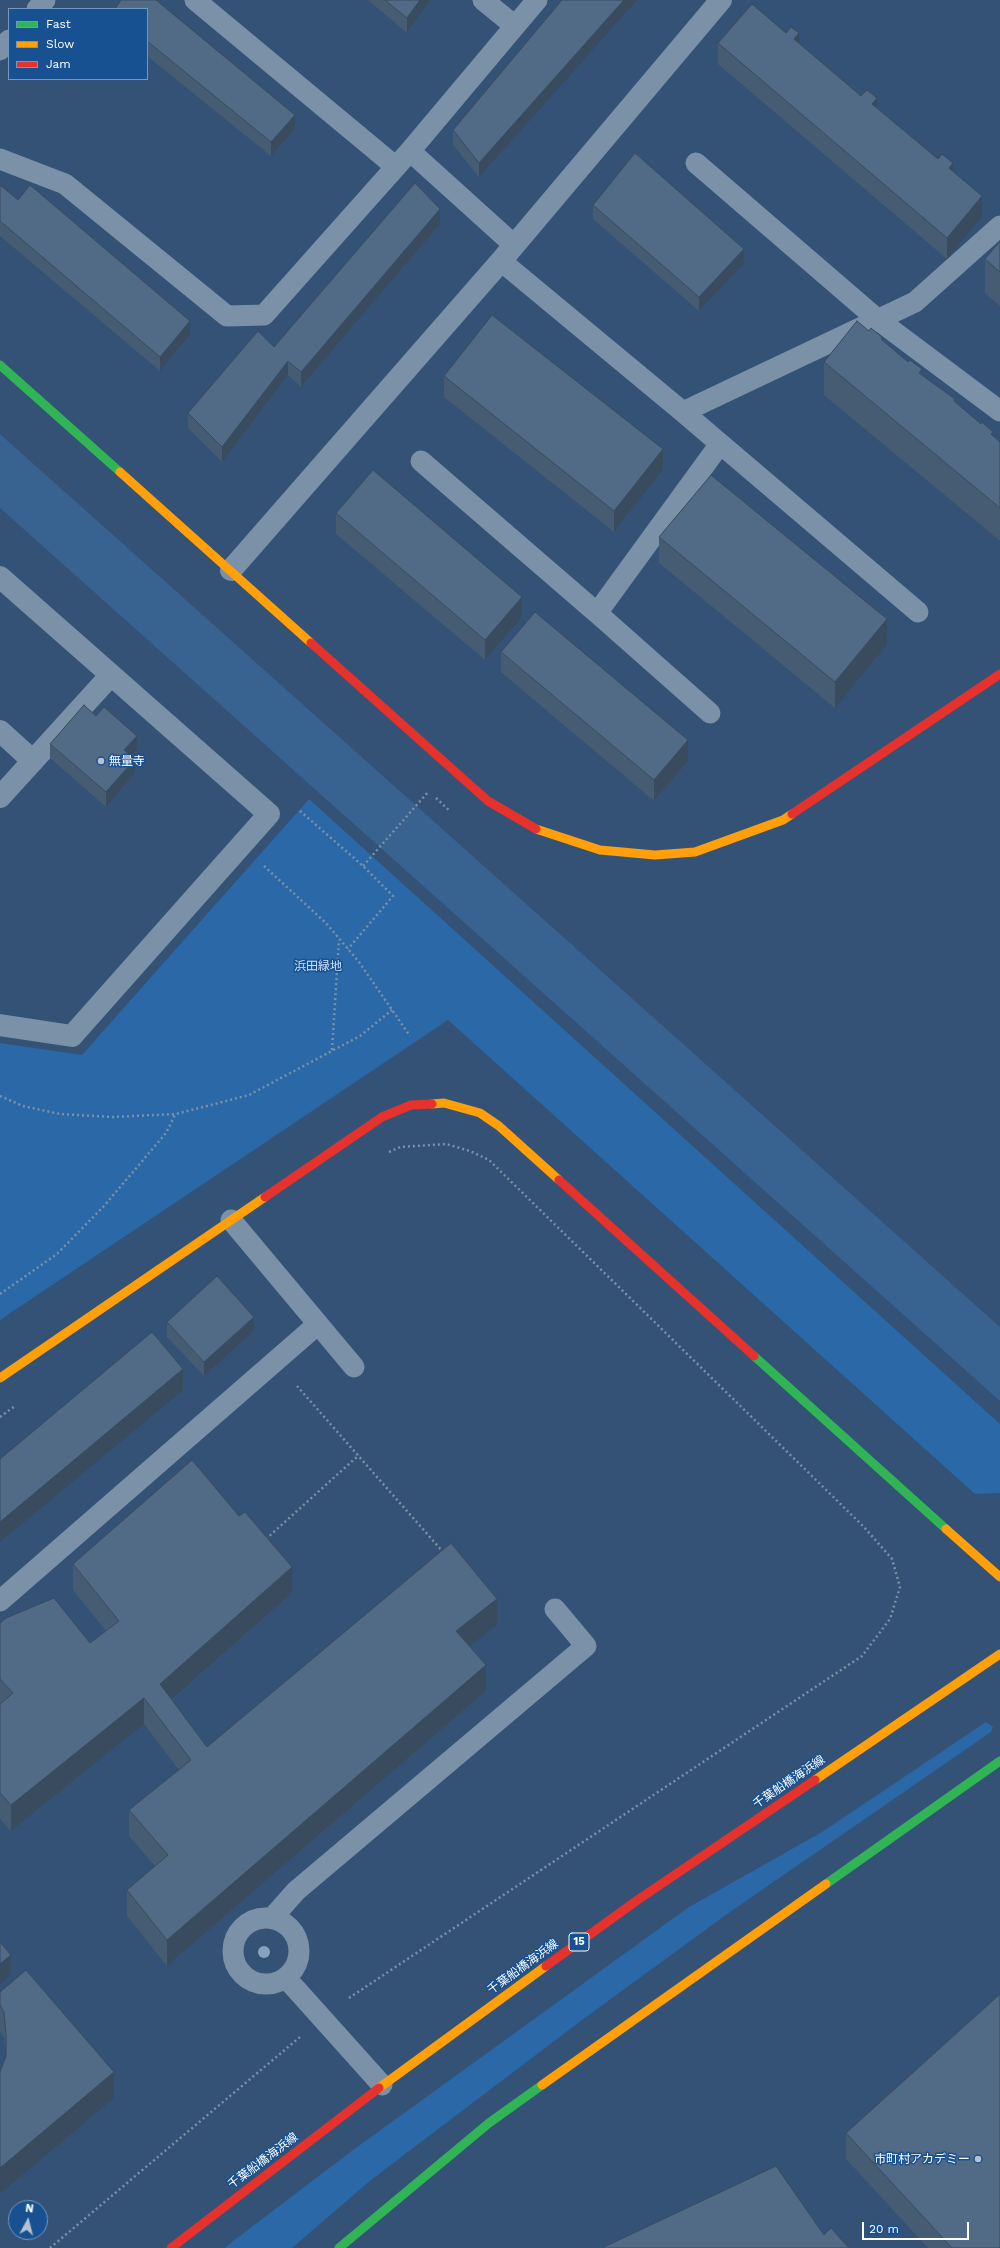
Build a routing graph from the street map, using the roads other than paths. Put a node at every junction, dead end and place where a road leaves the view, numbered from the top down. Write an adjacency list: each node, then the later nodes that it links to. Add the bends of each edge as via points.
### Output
1 (45, 0): 6 (lane)
2 (195, 0): 13 (lane)
3 (484, 0): 7 (lane)
4 (537, 0): 7 (lane)
5 (721, 0): 15 (street)
6 (38, 8)
7 (515, 26): 10 (lane)
8 (8, 41): 9 (lane)
9 (0, 50)
10 (410, 151): 13 (lane); 15 (lane)
11 (0, 159): 13 (lane, via 64,184 227,316 264,315)
12 (696, 163): 16 (lane)
13 (396, 167)
14 (1000, 226): 16 (lane, via 915,302)
15 (508, 253): 19 (lane); 22 (street)
16 (878, 320): 18 (lane); 19 (lane)
17 (0, 365): 22 (street)
18 (1000, 411)
19 (683, 412): 20 (lane)
20 (720, 444): 24 (lane); 25 (lane)
21 (421, 461): 24 (lane)
22 (231, 570): 26 (street, via 488,801 542,832 600,850 655,855 694,852 783,820)
23 (0, 577): 27 (street)
24 (597, 612): 28 (lane)
25 (918, 612)
26 (1000, 674)
27 (111, 675): 30 (street); 32 (street, via 269,814 72,1036)
28 (710, 713)
29 (0, 731): 30 (street)
30 (33, 761): 31 (street)
31 (0, 797)
32 (0, 1026)
33 (231, 1220): 34 (lane); 36 (street); 37 (street, via 382,1117 411,1105 444,1104 480,1113 511,1137)
34 (318, 1324): 35 (lane); 38 (lane)
35 (354, 1367)
36 (0, 1378)
37 (1000, 1577)
38 (0, 1601)
39 (555, 1609): 42 (lane, via 586,1646 296,1891)
40 (1000, 1654): 44 (street, 千葉船橋海浜線 / 15, via 639,1899)
41 (1000, 1761): 46 (street, via 489,2123)
42 (273, 1917): 43 (lane, via 291,1929 300,1948 299,1959); 43 (lane, via 256,1919 242,1927 232,1946 233,1957 237,1968 254,1982 265,1984)
43 (286, 1978): 44 (lane)
44 (382, 2085): 45 (street, 千葉船橋海浜線 / 15)
45 (171, 2248)
46 (339, 2248)

